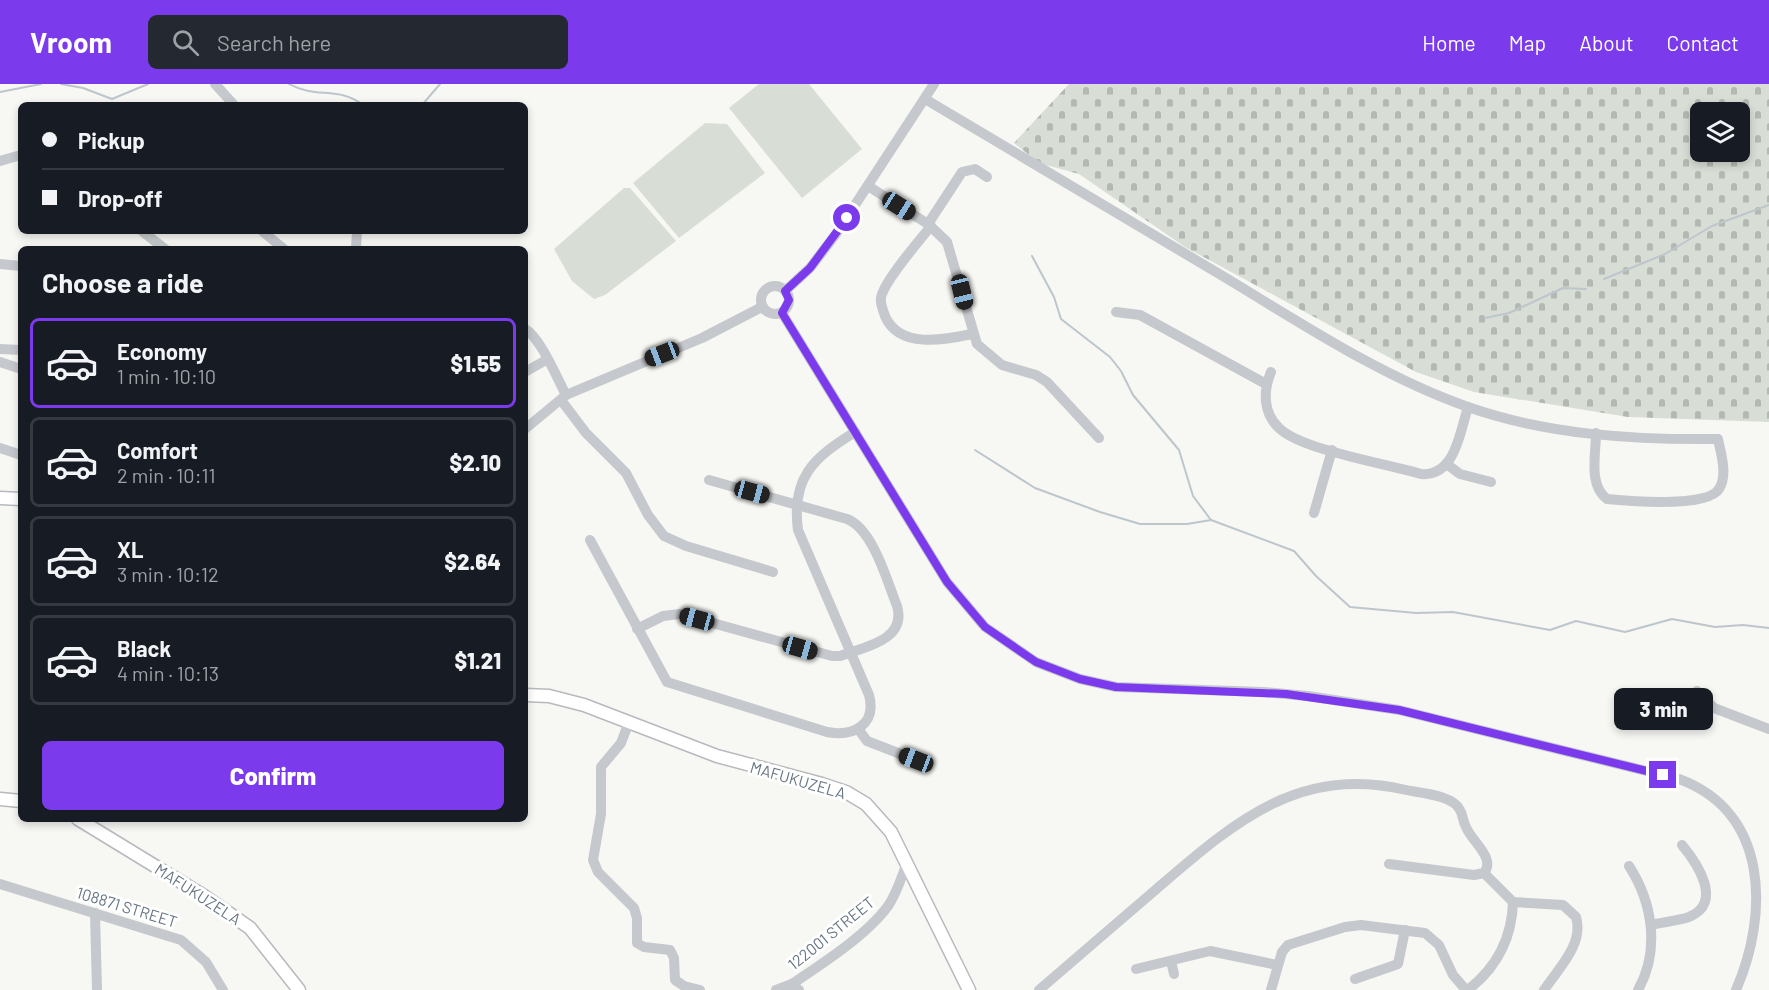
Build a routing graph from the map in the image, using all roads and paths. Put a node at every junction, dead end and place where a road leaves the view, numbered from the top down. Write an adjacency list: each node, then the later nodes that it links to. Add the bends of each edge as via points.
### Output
1 (215, 84): 4 (street)
2 (934, 84): 3 (street)
3 (925, 99): 8 (street); 31 (street, via 1374,367)
4 (231, 102)
5 (18, 156): 6 (street)
6 (0, 161)
7 (987, 177): 9 (street, via 975,169 962,172)
8 (868, 186): 9 (street); 16 (street, via 810,268)
9 (929, 225): 21 (street, via 950,249); 21 (street, via 883,291 881,307 888,323 900,334 935,341)
10 (146, 234): 12 (street)
11 (266, 234): 13 (street)
12 (161, 246)
13 (280, 246)
14 (0, 264): 15 (street)
15 (18, 266)
16 (785, 291): 17 (street, via 778,286 766,289 761,295); 19 (street, via 789,300)
17 (762, 307): 19 (street, via 768,314); 30 (street, via 702,338)
18 (1116, 312): 29 (street, via 1140,315)
19 (782, 313): 33 (street)
20 (528, 331): 24 (street)
21 (972, 334): 35 (street, via 977,344 1002,365 1047,382)
22 (0, 349): 23 (street)
23 (18, 350)
24 (546, 360): 27 (street); 30 (street)
25 (0, 362): 26 (street)
26 (18, 368)
27 (528, 370)
28 (1271, 372): 29 (street)
29 (1266, 384): 37 (street, via 1267,407 1277,427 1294,439)
30 (564, 397): 32 (street); 47 (street, via 586,433 626,473 664,536)
31 (1468, 407): 34 (street, via 1541,426); 39 (street)
32 (528, 427)
33 (855, 432): 44 (street, via 832,446 807,471); 63 (street, via 962,602 985,627 1036,662 1080,679 1116,687 1297,695 1399,710 1679,779 1717,798 1732,812)
34 (1596, 433): 34 (street, via 1658,440 1718,439 1722,484 1716,493 1700,500 1607,499 1596,484)
35 (1099, 438)
36 (0, 448): 38 (street)
37 (1332, 450): 39 (street, via 1421,474 1433,474); 45 (street)
38 (18, 453)
39 (1448, 465): 41 (street, via 1460,474)
40 (710, 480): 44 (street)
41 (1491, 482)
42 (0, 498): 43 (main road)
43 (18, 499)
44 (795, 504): 49 (street, via 798,530); 49 (street, via 860,526 897,606 899,621 892,635)
45 (1314, 513)
46 (590, 540): 48 (street)
47 (773, 572)
48 (637, 629): 49 (street, via 663,616 680,614 821,654 840,656); 54 (street, via 661,674 675,686 827,732 840,735)
49 (851, 652): 54 (street, via 871,701 870,715)
50 (1697, 691): 53 (street, via 1714,708)
51 (528, 695): 52 (main road, MAFUKUZELA, via 565,699)
52 (629, 722): 60 (main road, MAFUKUZELA, via 717,756 846,792 880,817); 79 (street, via 621,743 601,767 601,814 593,860 598,872 634,908 638,918 637,943 670,950 675,980)
53 (1769, 729)
54 (859, 730): 55 (street, via 867,741)
55 (916, 760)
56 (0, 799): 57 (main road)
57 (18, 801)
58 (83, 822): 78 (main road, MAFUKUZELA, via 250,928)
59 (1682, 844): 68 (street, via 1698,864 1706,892 1704,903 1688,917)
60 (907, 863): 75 (street, 122001 STREET, via 887,908); 81 (main road, MAFUKUZELA)
61 (1389, 864): 64 (street)
62 (1629, 866): 68 (street, via 1638,880)
63 (1764, 866): 87 (street, via 1760,939 1750,968)
64 (1484, 873): 66 (street); 82 (street, via 1489,867 1488,860 1465,827 1456,804 1390,786 1315,789 1271,802 1221,833)
65 (0, 884): 67 (street, 108871 STREET)
66 (1514, 902): 84 (street, via 1511,933 1486,975); 85 (street, via 1563,905 1576,917 1575,946)
67 (95, 913): 76 (street); 77 (street, 108871 STREET, via 182,940 207,962)
68 (1651, 925): 86 (street, via 1648,973)
69 (1405, 930): 71 (street, via 1345,927 1288,945); 74 (street, via 1398,964); 84 (street, via 1432,937 1453,975)
70 (1171, 961): 71 (street, via 1210,951); 72 (street); 73 (street)
71 (1278, 965): 83 (street)
72 (1136, 969)
73 (1174, 974)
74 (1355, 979)
75 (796, 987): 80 (street, 122001 STREET)
76 (97, 990)
77 (223, 990)
78 (299, 990)
79 (700, 990)
80 (776, 990)
81 (969, 990)
82 (1039, 990)
83 (1271, 990)
84 (1467, 990)
85 (1544, 990)
86 (1638, 990)
87 (1736, 990)

